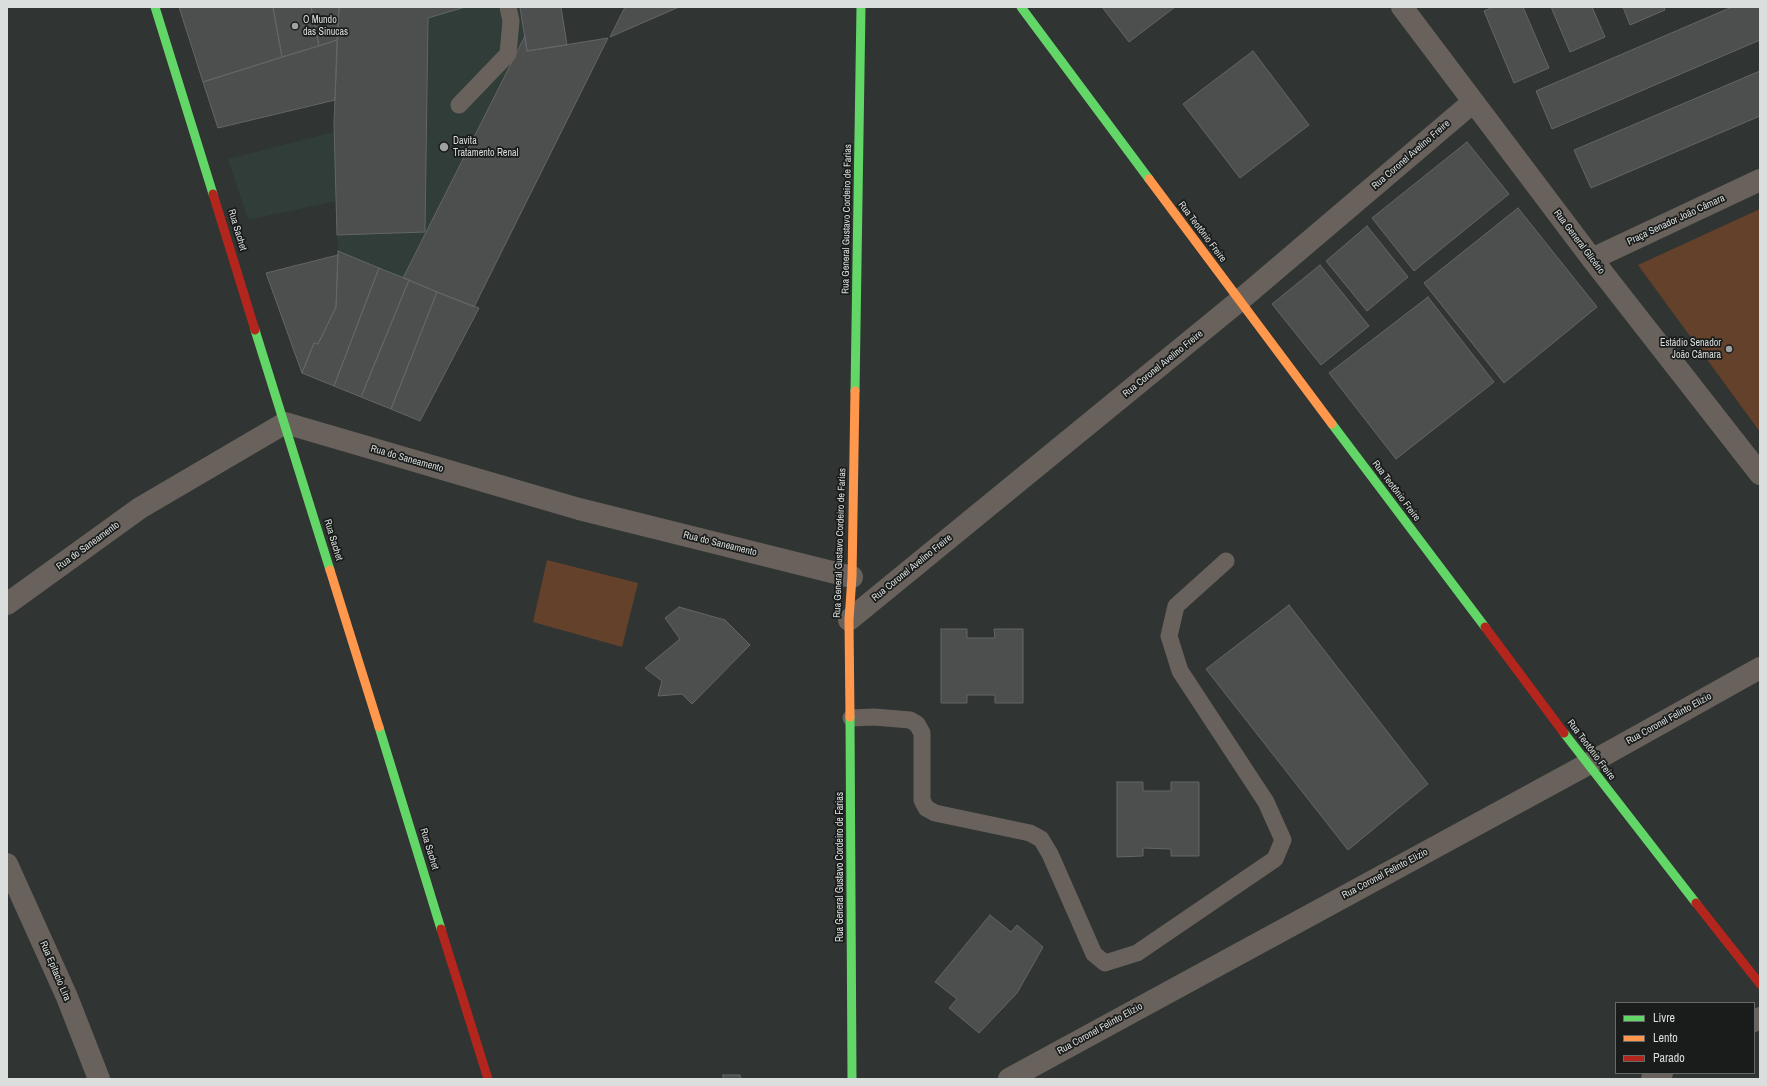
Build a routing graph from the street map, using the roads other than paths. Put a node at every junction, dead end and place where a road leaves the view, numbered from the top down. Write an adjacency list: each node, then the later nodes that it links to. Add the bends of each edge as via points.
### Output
1 (155, 7): 11 (street, Rua Sachet)
2 (508, 7): 7 (lane, via 511,21 508,54)
3 (861, 7): 14 (street, Rua General Gustavo Cordeiro de Farias)
4 (1021, 7): 10 (street, Rua Teotônio Freire)
5 (1402, 7): 6 (street, Rua General Glicério)
6 (1473, 102): 9 (street, Rua General Glicério); 10 (street, Rua Coronel Avelino Freire)
7 (459, 105)
8 (1760, 180): 9 (street, Praça Senador João Câmara)
9 (1592, 259): 12 (street, Rua General Glicério)
10 (1239, 301): 16 (street, Rua Coronel Avelino Freire); 19 (street, Rua Teotônio Freire)
11 (285, 423): 14 (street, Rua do Saneamento, via 579,509); 15 (street, Rua do Saneamento, via 140,508); 23 (street, Rua Sachet)
12 (1760, 474)
13 (1226, 561): 18 (lane, via 1176,606 1169,636 1180,671 1266,802 1283,840 1275,859 1137,953 1106,963 1094,954 1050,854 1040,839 1030,833 935,813 926,808 922,800 922,733 917,724 910,720)
14 (852, 577): 16 (street, Rua General Gustavo Cordeiro de Farias)
15 (7, 604)
16 (849, 620): 18 (street, Rua General Gustavo Cordeiro de Farias)
17 (1760, 668): 19 (street, Rua Coronel Felinto Elizio)
18 (851, 718): 24 (street, Rua General Gustavo Cordeiro de Farias)
19 (1588, 764): 21 (street, Rua Teotônio Freire); 25 (street, Rua Coronel Felinto Elizio)
20 (7, 864): 22 (street, Rua Epitacio Lira, via 67,997)
21 (1760, 984)
22 (99, 1079)
23 (488, 1079)
24 (852, 1079)
25 (1009, 1079)

